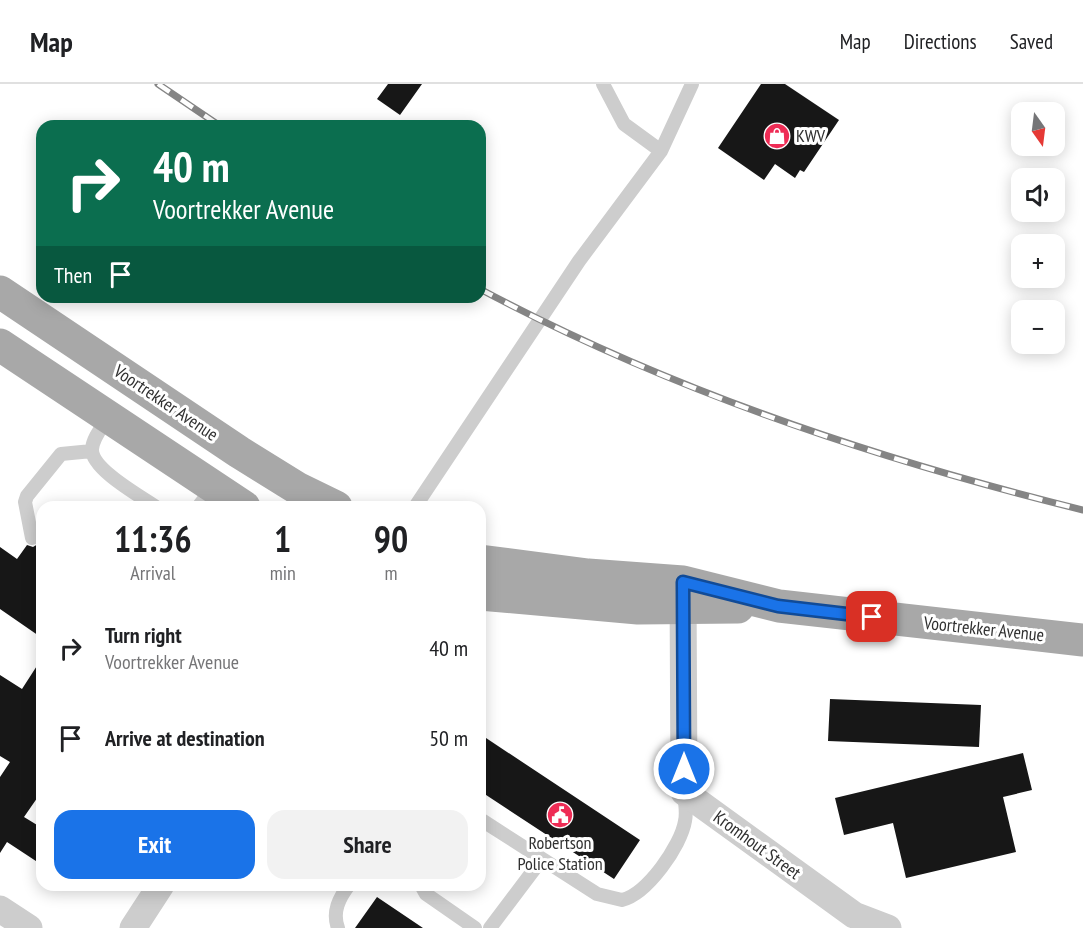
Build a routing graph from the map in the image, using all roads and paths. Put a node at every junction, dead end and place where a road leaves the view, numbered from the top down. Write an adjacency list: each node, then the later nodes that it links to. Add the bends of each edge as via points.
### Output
1 (603, 84): 3 (lane, via 624,124)
2 (692, 84): 3 (lane)
3 (661, 151): 12 (lane, via 579,261)
4 (0, 292): 11 (main road, Voortrekker Avenue, via 239,452)
5 (0, 345): 6 (main road)
6 (109, 416): 7 (lane, via 93,442); 8 (main road)
7 (92, 451): 9 (lane, via 96,465); 13 (lane, via 61,454 27,496)
8 (206, 496): 10 (main road)
9 (147, 501)
10 (223, 501)
11 (324, 501)
12 (419, 501)
13 (32, 538)
14 (486, 562): 16 (main road, Voortrekker Avenue, via 588,575)
15 (486, 595): 16 (main road, Voortrekker Avenue, via 638,608)
16 (683, 596): 17 (main road, Voortrekker Avenue); 18 (street)
17 (1083, 640)
18 (684, 792): 20 (lane, via 685,820 680,836 646,887 629,898 612,899 597,894); 30 (street, Kromhout Street, via 854,915)
19 (486, 823): 20 (lane)
20 (542, 859): 29 (lane)
21 (157, 891): 26 (street)
22 (345, 891): 27 (lane, via 334,919)
23 (424, 891): 28 (lane)
24 (0, 909): 25 (street)
25 (29, 928)
26 (133, 928)
27 (338, 928)
28 (475, 928)
29 (490, 928)
30 (888, 928)

